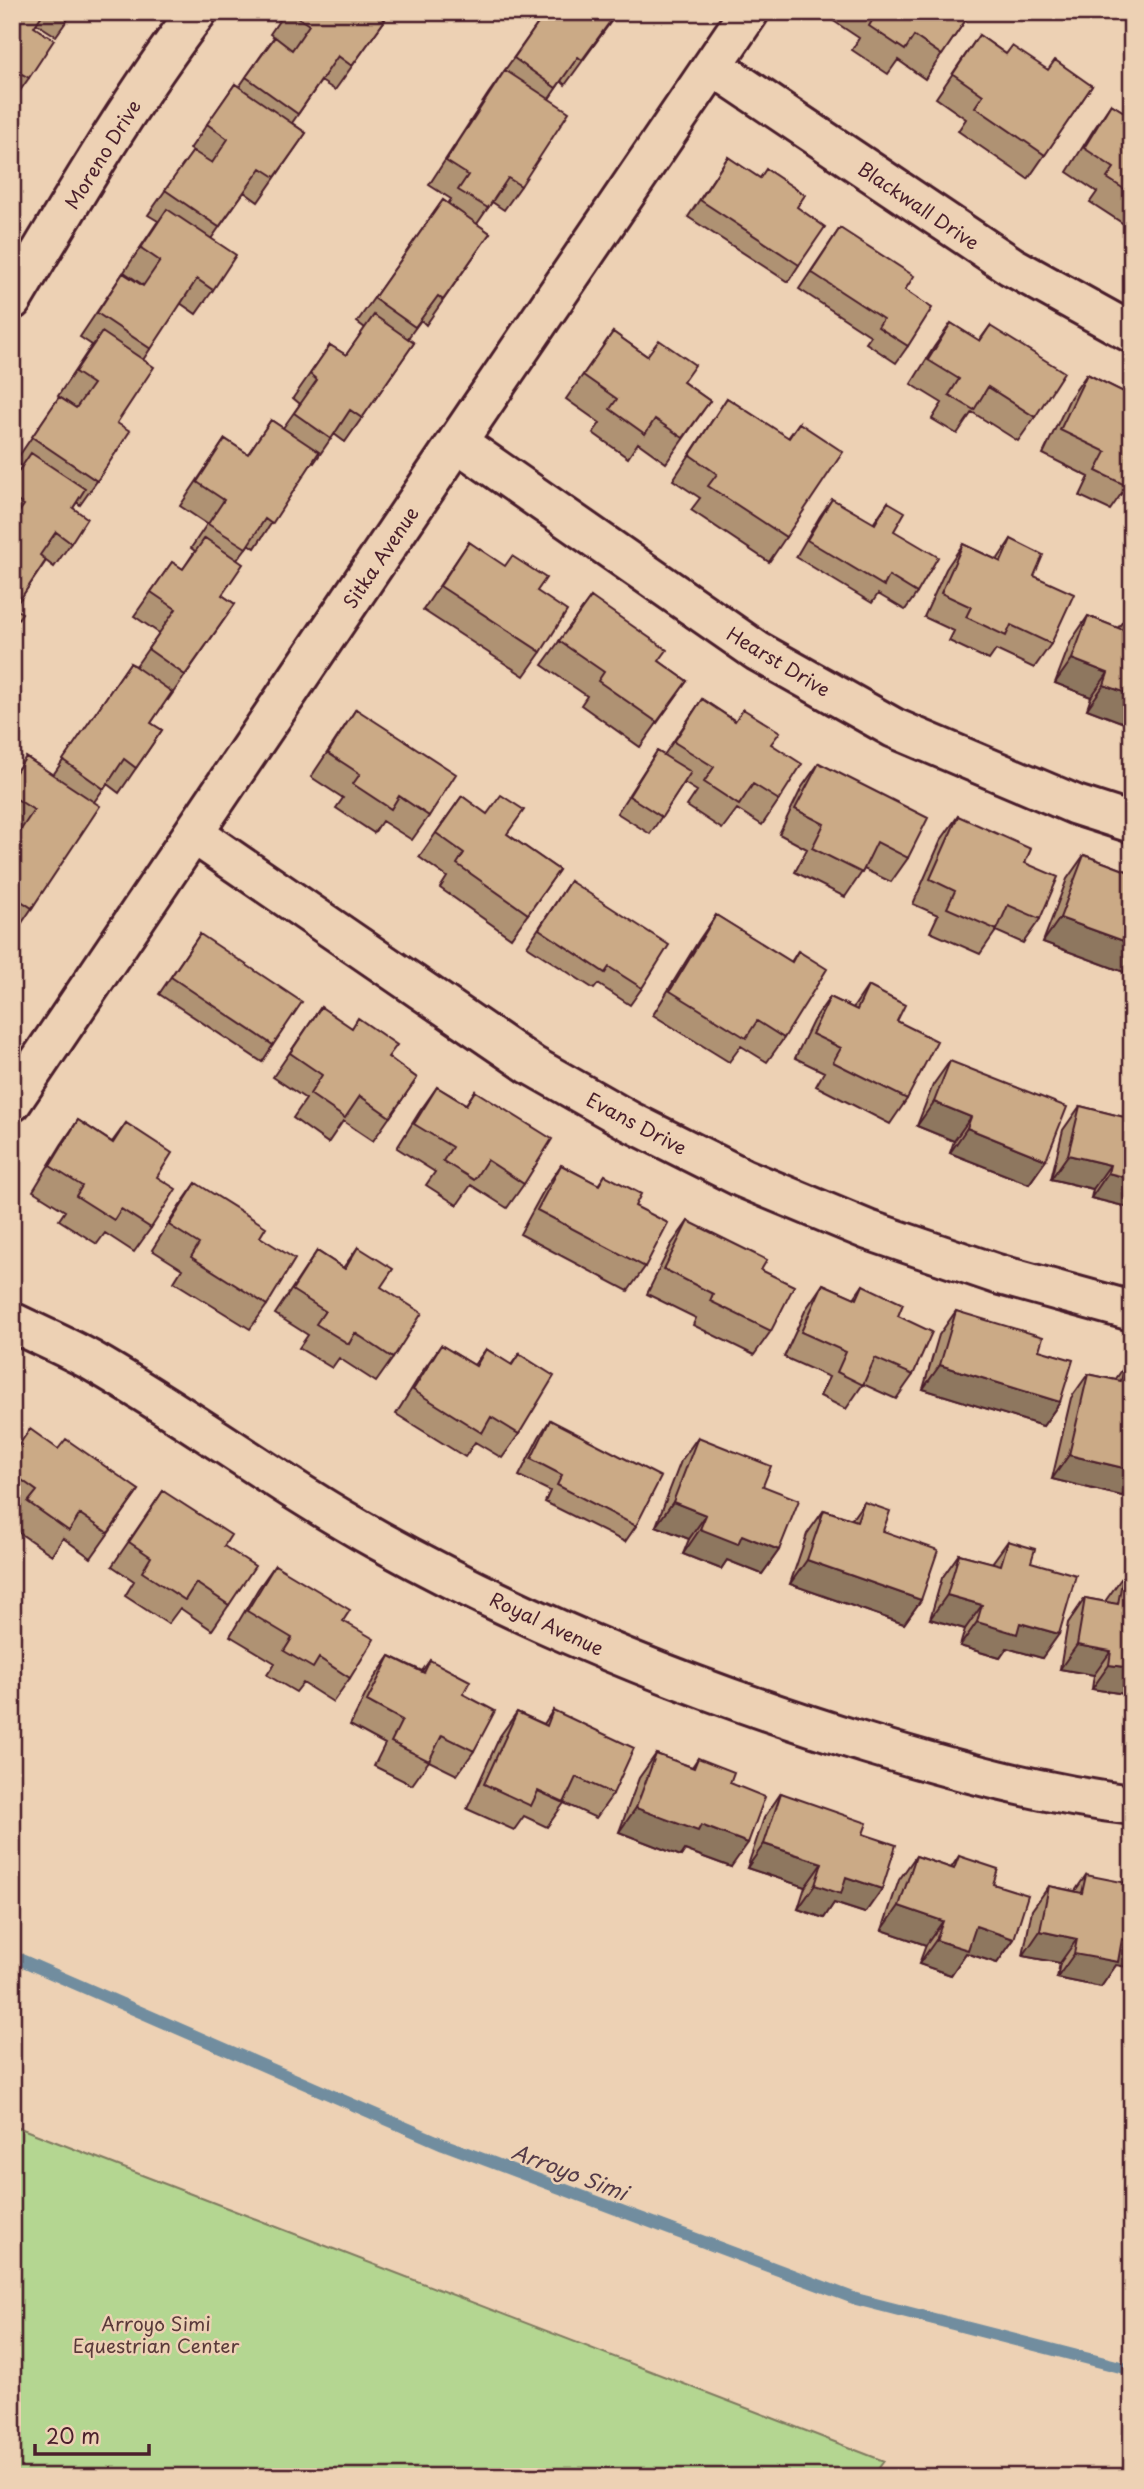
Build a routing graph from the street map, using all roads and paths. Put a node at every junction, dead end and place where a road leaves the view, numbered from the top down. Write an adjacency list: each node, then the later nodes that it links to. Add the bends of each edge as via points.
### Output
1 (197, 12): 4 (street, Moreno Drive, via 106,146)
2 (749, 12): 3 (street, Sitka Avenue)
3 (713, 66): 5 (street, Blackwall Drive, via 1011,266); 6 (street, Sitka Avenue)
4 (12, 300)
5 (1132, 333)
6 (457, 442): 7 (street, Hearst Drive, via 757,651 894,728 1076,805); 8 (street, Sitka Avenue)
7 (1132, 823)
8 (194, 834): 9 (street, Sitka Avenue); 10 (street, Evans Drive, via 531,1065 631,1122 743,1178 868,1230 997,1274)
9 (12, 1102)
10 (1132, 1311)
11 (12, 1322): 12 (street, Royal Avenue, via 89,1360 377,1539 505,1605 629,1660 774,1715 929,1762 1086,1800)
12 (1132, 1805)

